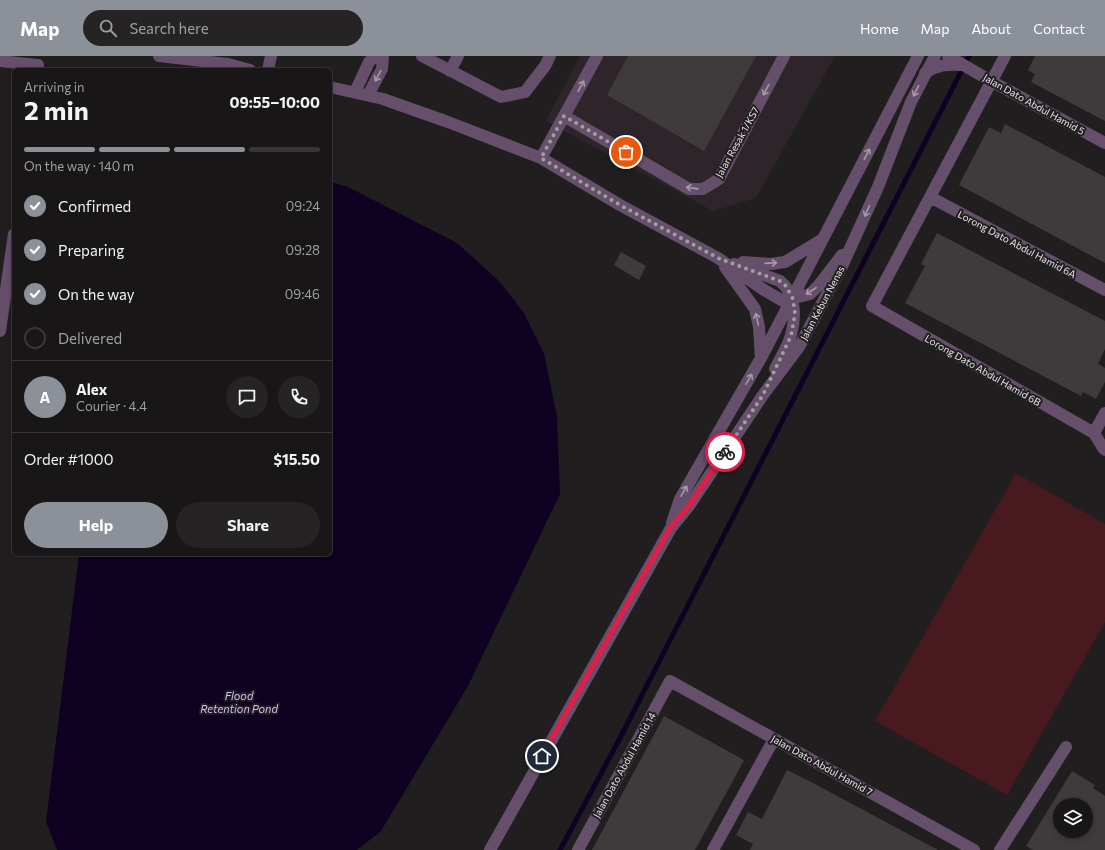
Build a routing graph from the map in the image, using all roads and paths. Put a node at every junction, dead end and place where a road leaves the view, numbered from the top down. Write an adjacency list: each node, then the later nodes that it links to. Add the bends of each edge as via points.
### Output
1 (159, 56): 17 (street)
2 (270, 56): 18 (street)
3 (375, 56): 23 (street, via 369,62)
4 (383, 56): 24 (street, one-way to 24, via 382,69)
5 (422, 56): 19 (street)
6 (458, 56): 19 (street)
7 (550, 56): 19 (street, via 525,92 501,97)
8 (597, 56): 25 (street, one-way to 8)
9 (784, 56): 25 (street, Jalan Resak 1/KS7, one-way to 25, via 719,179 703,189 689,189)
10 (918, 56): 29 (street, Jalan Kebun Nenas, one-way to 10)
11 (934, 56): 20 (street, Jalan Kebun Nenas)
12 (948, 56): 15 (street)
13 (1005, 56): 21 (street)
14 (0, 61): 16 (street)
15 (962, 63): 20 (street, Jalan Dato Abdul Hamid 5, via 934,67); 21 (street, Jalan Dato Abdul Hamid 5)
16 (38, 68)
17 (243, 68)
18 (268, 68)
19 (450, 71)
20 (925, 73): 30 (street, Jalan Kebun Nenas, one-way to 30, via 910,102 878,187)
21 (991, 81): 26 (street, Jalan Dato Abdul Hamid 5); 28 (street)
22 (332, 87): 23 (street)
23 (355, 92): 24 (street)
24 (368, 95): 27 (street, via 448,122)
25 (564, 116): 27 (street)
26 (1105, 143)
27 (541, 158): 32 (street, via 620,205)
28 (930, 197): 33 (street, Lorong Dato Abdul Hamid 6A); 39 (street, Lorong Dato Abdul Hamid 6B, via 872,306)
29 (823, 239): 32 (street, one-way to 29, via 757,264 785,262); 34 (street, Jalan Kebun Nenas)
30 (854, 240): 34 (street, one-way to 34, via 810,294); 37 (street, Jalan Kebun Nenas, via 799,346)
31 (12, 248): 35 (street)
32 (718, 258): 34 (street, via 778,299); 36 (street, one-way to 32, via 755,309)
33 (1105, 290)
34 (793, 299): 36 (street, Jalan Kebun Nenas); 37 (street, via 795,314 791,336)
35 (0, 331)
36 (761, 358): 41 (street, Jalan Kebun Nenas, one-way to 36, via 680,499)
37 (763, 395): 41 (street, Jalan Kebun Nenas, via 689,506)
38 (1105, 413): 39 (street)
39 (1094, 433): 40 (street)
40 (1105, 450)
41 (670, 528): 45 (street, Jalan Kebun Nenas)
42 (670, 681): 43 (street, Jalan Dato Abdul Hamid 7); 46 (street, Jalan Dato Abdul Hamid 14)
43 (774, 739): 47 (street); 48 (street, Jalan Dato Abdul Hamid 7)
44 (1066, 747): 49 (street)
45 (490, 850)
46 (578, 850)
47 (713, 850)
48 (974, 850)
49 (1000, 850)

